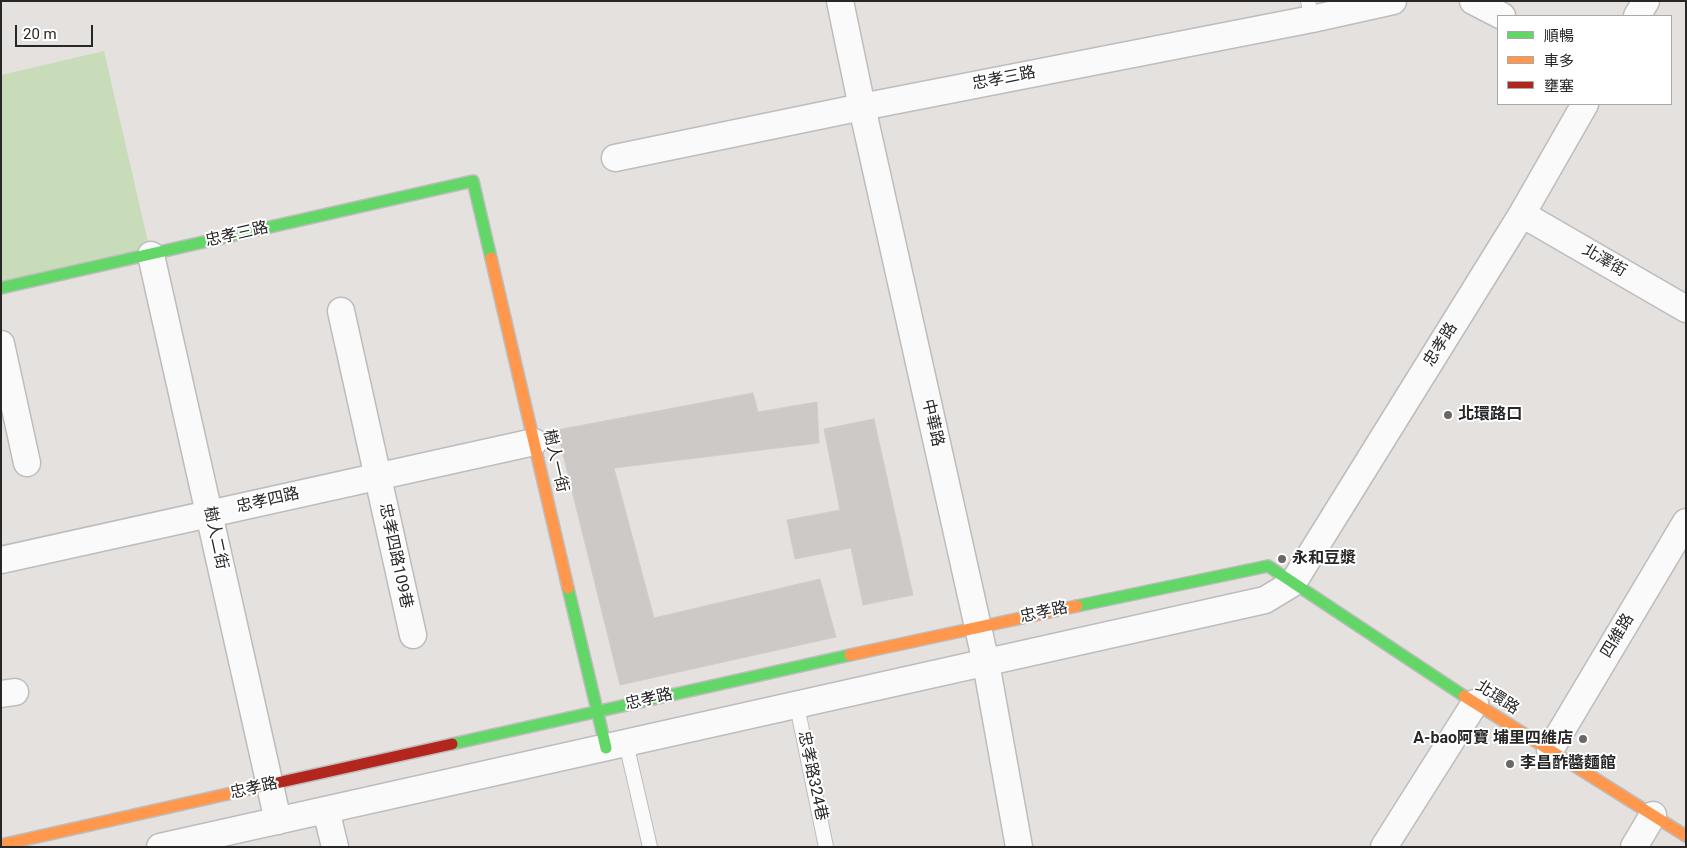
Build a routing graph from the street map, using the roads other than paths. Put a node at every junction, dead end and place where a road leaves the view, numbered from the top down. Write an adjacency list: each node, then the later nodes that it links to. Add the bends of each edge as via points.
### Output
1 (840, 1): 9 (street, 中華路)
2 (1393, 1): 5 (street, 忠孝三路)
3 (1473, 1): 6 (street)
4 (1646, 1): 7 (street)
5 (1310, 10): 9 (street, 忠孝三路)
6 (1500, 15)
7 (1638, 15)
8 (1584, 105): 12 (street, 忠孝路)
9 (862, 106): 10 (street, 忠孝三路); 25 (street, 中華路)
10 (615, 158)
11 (473, 181): 13 (street, 忠孝三路); 18 (street, 樹人一街)
12 (1522, 214): 15 (street, 北澤街); 24 (street, 忠孝路)
13 (151, 255): 14 (street, 忠孝三路); 21 (street, 樹人二街)
14 (1, 288)
15 (1686, 309)
16 (341, 312): 20 (street, 忠孝四路109巷)
17 (1, 344): 19 (street)
18 (534, 442): 20 (street, 忠孝四路); 30 (street, 樹人一街)
19 (28, 463)
20 (378, 477): 21 (street, 忠孝四路); 26 (street, 忠孝四路109巷)
21 (210, 514): 23 (street, 忠孝四路); 33 (street, 樹人二街)
22 (1686, 522): 32 (street, 四維路)
23 (1, 560)
24 (1293, 583): 25 (street, 忠孝路, via 1268,566); 27 (street, 忠孝路, via 1265,600); 28 (street, 北環路)
25 (978, 626): 27 (street, 中華路); 30 (street, 忠孝路)
26 (413, 635)
27 (986, 663): 29 (street, 忠孝路); 43 (street, 中華路)
28 (1474, 703): 32 (street, 北環路); 44 (street)
29 (797, 706): 31 (street, 忠孝路); 42 (lane, 忠孝路324巷)
30 (598, 712): 31 (street, 樹人一街); 33 (street, 忠孝路)
31 (616, 746): 34 (street, 忠孝路); 41 (lane)
32 (1550, 750): 35 (street, 北環路)
33 (270, 786): 36 (street, 樹人二街); 38 (street, 忠孝路)
34 (326, 810): 36 (street, 忠孝路); 40 (street)
35 (1653, 815): 37 (street, 北環路); 45 (street)
36 (278, 821): 39 (street, 忠孝路)
37 (1686, 836)
38 (1, 845)
39 (160, 847)
40 (335, 847)
41 (650, 847)
42 (826, 847)
43 (1019, 847)
44 (1384, 847)
45 (1634, 847)

